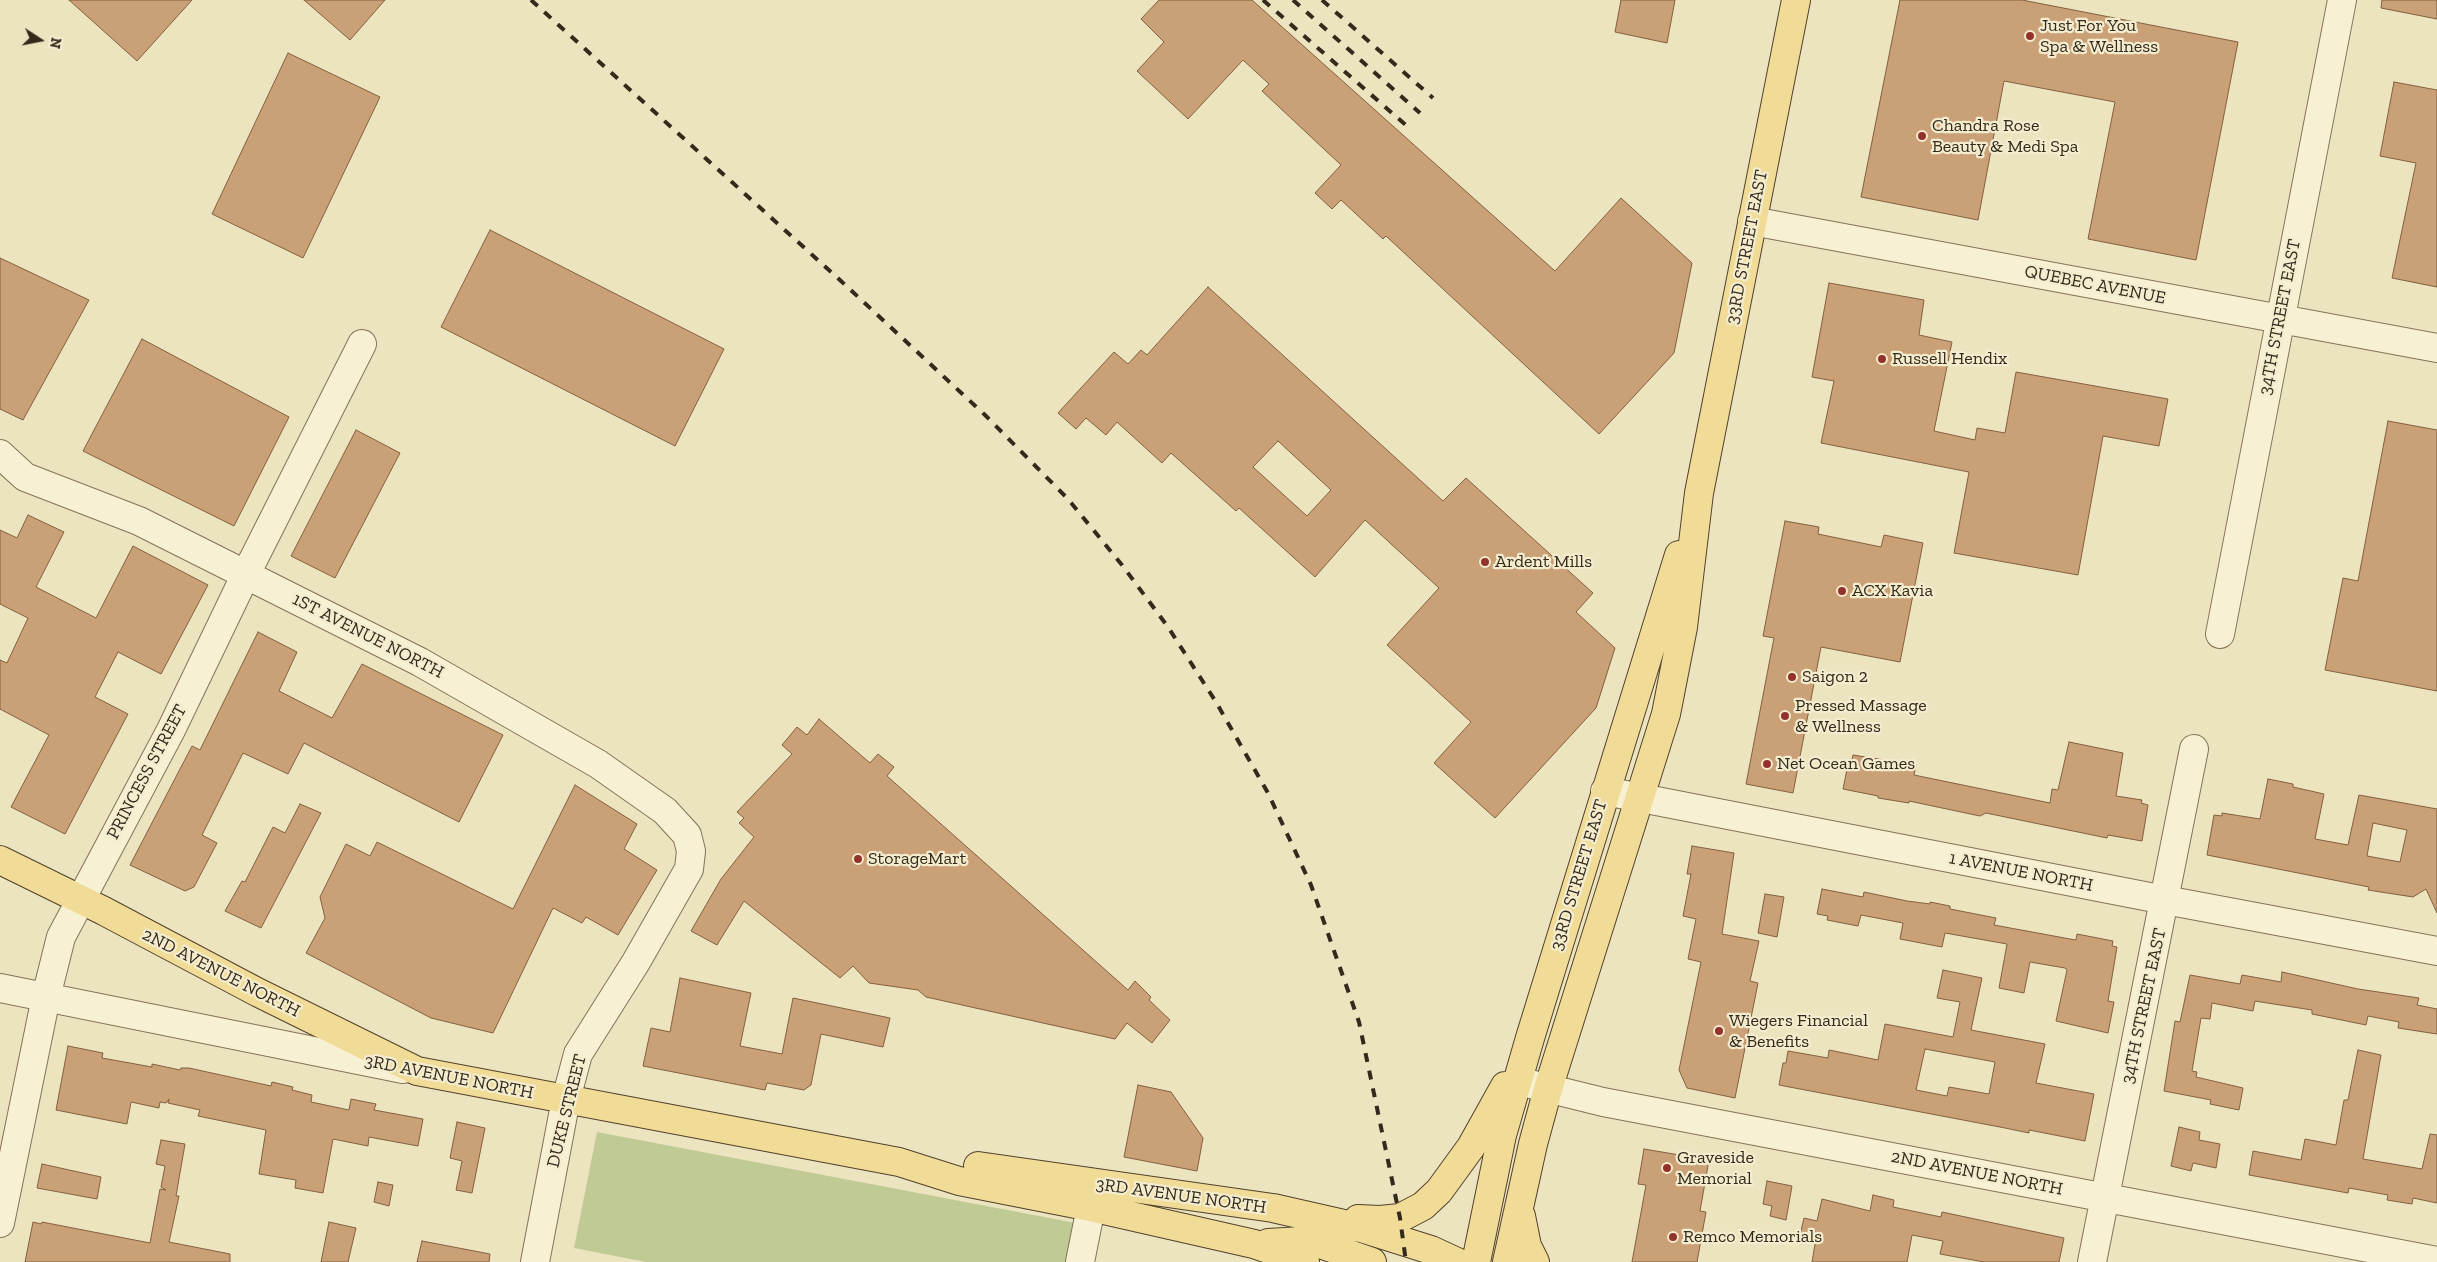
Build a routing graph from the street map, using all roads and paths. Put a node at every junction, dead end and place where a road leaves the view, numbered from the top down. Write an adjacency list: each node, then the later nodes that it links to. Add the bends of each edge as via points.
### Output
1 (1796, 0): 3 (main road, 33RD STREET EAST)
2 (2342, 0): 4 (street, 34TH STREET EAST)
3 (1752, 221): 4 (street, QUEBEC AVENUE); 8 (main road, 33RD STREET EAST)
4 (2279, 319): 6 (street, QUEBEC AVENUE); 10 (street, 34TH STREET EAST)
5 (362, 344): 9 (street, PRINCESS STREET)
6 (2437, 348)
7 (0, 454): 9 (street, 1ST AVENUE NORTH, via 25,477 139,521)
8 (1699, 493): 12 (main road, 33RD STREET EAST); 13 (main road, 33RD STREET EAST, via 1683,627 1666,714)
9 (246, 574): 16 (street, 1ST AVENUE NORTH, via 420,662 598,764 678,823 687,835 691,851); 18 (street, PRINCESS STREET, via 171,730)
10 (2220, 634)
11 (2194, 749): 19 (street, 34TH STREET EAST)
12 (1605, 791): 13 (street, 1 AVENUE NORTH); 23 (main road, 33RD STREET EAST)
13 (1640, 798): 19 (street, 1 AVENUE NORTH); 26 (main road, 33RD STREET EAST)
14 (0, 854): 17 (main road, 2ND AVENUE NORTH)
15 (0, 860): 17 (main road, 2ND AVENUE NORTH)
16 (689, 869): 27 (street, DUKE STREET, via 578,1054)
17 (26, 872): 18 (main road, 2ND AVENUE NORTH)
18 (80, 899): 22 (street, PRINCESS STREET, via 61,937); 24 (main road, 2ND AVENUE NORTH, via 259,994)
19 (2165, 900): 20 (street, 1 AVENUE NORTH); 29 (street, 34TH STREET EAST)
20 (2437, 951)
21 (0, 988): 22 (street, 3RD AVENUE NORTH)
22 (46, 997): 24 (street, 3RD AVENUE NORTH); 33 (street, PRINCESS STREET)
23 (1530, 1038): 25 (main road, 33RD STREET EAST); 32 (main road, via 1471,1147 1439,1191 1423,1206 1400,1218 1370,1220)
24 (417, 1071): 27 (main road, 3RD AVENUE NORTH)
25 (1518, 1081): 26 (street, 2ND AVENUE NORTH); 41 (main road, 33RD STREET EAST, via 1502,1135)
26 (1548, 1089): 29 (street, 2ND AVENUE NORTH); 30 (main road, 33RD STREET EAST)
27 (566, 1099): 28 (main road, 3RD AVENUE NORTH); 36 (street, DUKE STREET)
28 (899, 1162): 31 (main road, 3RD AVENUE NORTH, via 959,1181); 32 (main road, 3RD AVENUE NORTH, via 962,1164)
29 (2104, 1198): 35 (street, 2ND AVENUE NORTH); 44 (street, 34TH STREET EAST)
30 (1519, 1206): 42 (main road, 33RD STREET EAST); 43 (main road, via 1527,1246)
31 (1091, 1207): 34 (main road, 3RD AVENUE NORTH); 37 (street)
32 (1273, 1208): 40 (main road, 3RD AVENUE NORTH, via 1378,1233)
33 (0, 1224)
34 (1252, 1253): 38 (main road, 3RD AVENUE NORTH); 39 (main road, via 1302,1241)
35 (2437, 1261)
36 (535, 1262)
37 (1080, 1262)
38 (1305, 1262)
39 (1372, 1262)
40 (1457, 1262)
41 (1476, 1262)
42 (1507, 1262)
43 (1535, 1262)
44 (2092, 1262)

